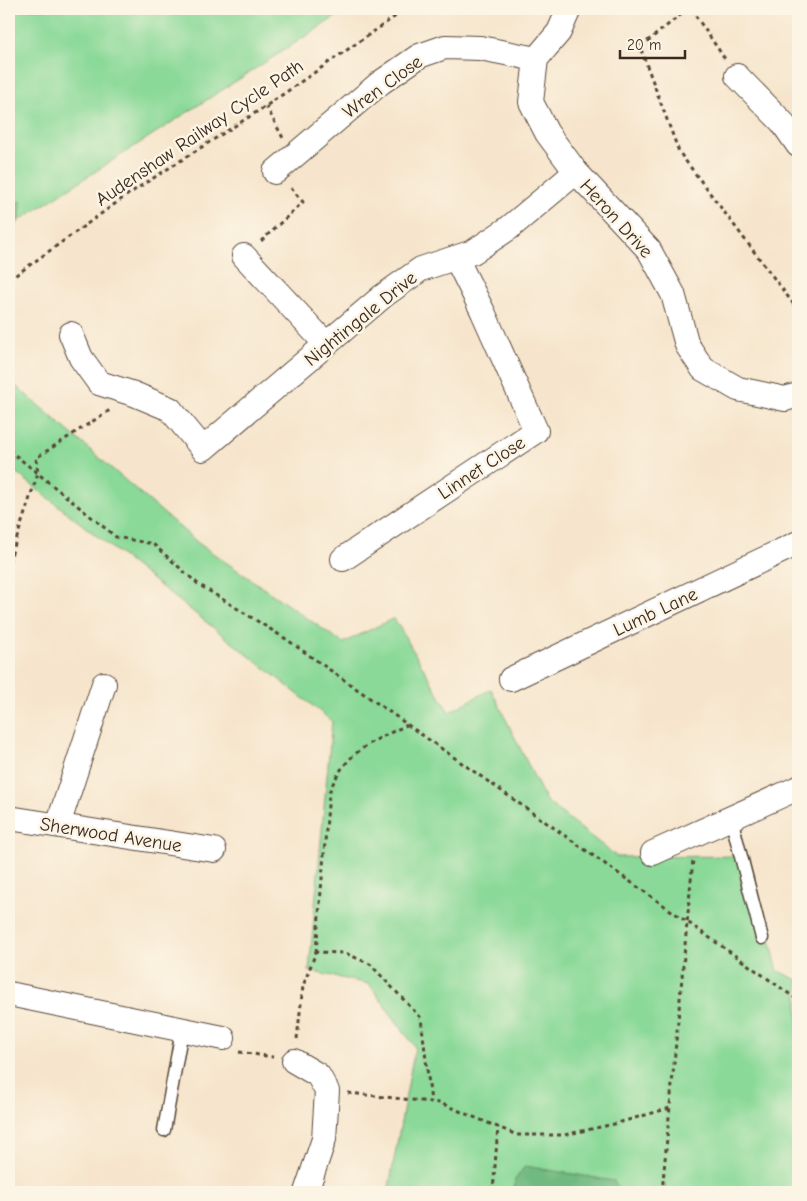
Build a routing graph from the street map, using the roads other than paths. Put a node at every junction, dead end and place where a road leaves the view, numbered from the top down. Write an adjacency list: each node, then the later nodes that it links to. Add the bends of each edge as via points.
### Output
1 (569, 9): 2 (street, via 559,32)
2 (536, 59): 5 (street, Wren Close, via 480,48 445,47 419,56 380,83); 6 (street, Heron Drive, via 531,102 547,133)
3 (737, 76): 4 (street, via 782,122)
4 (798, 144)
5 (284, 164)
6 (576, 172): 8 (street, Nightingale Drive, via 509,228 473,252); 11 (street, Heron Drive, via 649,250 673,294 687,345 703,369 738,389 785,399)
7 (244, 256): 10 (street)
8 (456, 258): 10 (street, Nightingale Drive, via 421,269); 13 (street, Linnet Close, via 536,431)
9 (71, 334): 10 (street, Nightingale Drive, via 81,358 99,383 170,409 203,449)
10 (326, 344)
11 (798, 395)
12 (798, 543): 14 (street, Lumb Lane)
13 (343, 559)
14 (511, 678)
15 (104, 684): 19 (street)
16 (798, 788): 18 (street)
17 (9, 818): 19 (street, Sherwood Avenue)
18 (731, 818): 21 (street); 22 (lane)
19 (58, 825): 20 (street, Sherwood Avenue)
20 (214, 850)
21 (653, 853)
22 (762, 938)
23 (9, 994): 24 (street)
24 (182, 1030): 25 (street); 27 (lane)
25 (223, 1038)
26 (294, 1061): 28 (street, via 318,1075 328,1091 324,1139)
27 (164, 1130)
28 (306, 1192)

